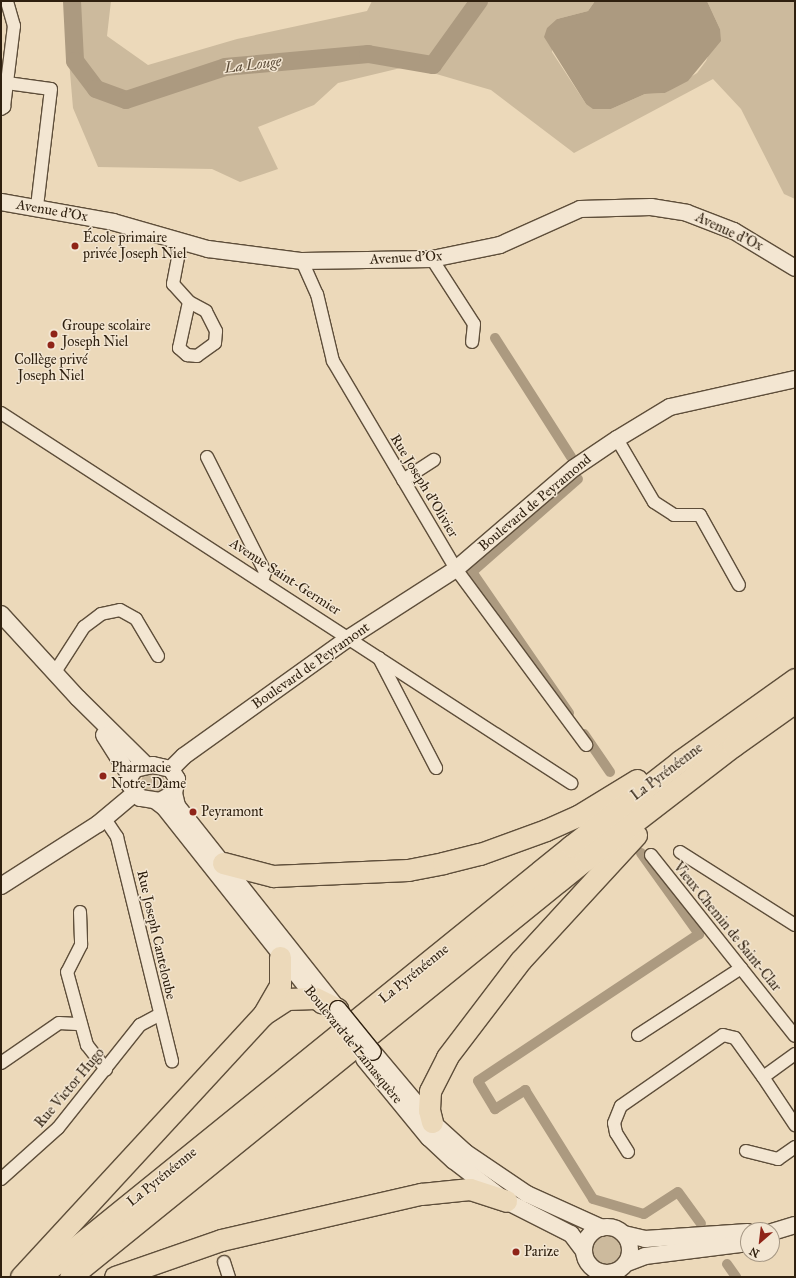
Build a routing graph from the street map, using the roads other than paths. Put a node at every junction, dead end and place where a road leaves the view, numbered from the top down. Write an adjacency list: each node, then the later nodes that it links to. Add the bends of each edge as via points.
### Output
1 (7, 1): 2 (street, via 14,26)
2 (7, 83): 3 (street); 5 (street, via 51,89)
3 (1, 109)
4 (1, 202): 5 (main road, Avenue d'Ox)
5 (37, 206): 6 (main road, Avenue d'Ox, via 113,222)
6 (181, 242): 8 (main road, Avenue d'Ox, via 208,249); 10 (street, via 173,284)
7 (432, 260): 8 (main road, Avenue d'Ox); 9 (main road, Avenue d'Ox, via 500,245 580,209 652,207 687,212 734,231); 11 (street, via 474,324)
8 (302, 261): 17 (street, Rue Joseph d'Olivier, via 317,294 332,361)
9 (795, 268)
10 (189, 302)
11 (472, 342)
12 (795, 379): 14 (main road, Boulevard de Peyramond, via 670,407)
13 (1, 413): 19 (street, Avenue Saint-Germier)
14 (617, 439): 18 (main road, Boulevard de Peyramond, via 574,468); 20 (street, via 654,502 674,515 700,515)
15 (207, 457): 19 (street, via 265,572)
16 (434, 460): 17 (street)
17 (403, 480): 18 (street, Rue Joseph d'Olivier)
18 (456, 570): 22 (main road, Boulevard de Peyramont); 29 (street, Rue Joseph d'Olivier)
19 (262, 581): 22 (street, Avenue Saint-Germier)
20 (739, 585)
21 (1, 614): 25 (main road)
22 (349, 638): 24 (street, Avenue Saint-Germier); 34 (main road, Boulevard de Peyramont, via 184,756)
23 (158, 656): 25 (street, via 136,619 120,610 101,614 84,627)
24 (378, 657): 33 (street); 36 (street, Avenue Saint-Germier)
25 (55, 672): 27 (main road)
26 (795, 679): 31 (highway, La Pyrénéenne)
27 (78, 698): 32 (main road); 35 (main road)
28 (795, 702): 30 (highway, La Pyrénéenne)
29 (586, 745)
30 (733, 746): 62 (highway, via 731,757 635,836 521,960 439,1070 429,1101); 80 (highway, La Pyrénéenne, via 585,860)
31 (680, 761): 43 (highway, via 653,770 578,816 546,830 480,854 443,863 408,870 274,876); 79 (highway, La Pyrénéenne)
32 (146, 765): 34 (main road); 35 (main road, via 135,769)
33 (436, 768)
34 (170, 769): 38 (main road, via 177,779)
35 (130, 776): 37 (main road, via 130,784)
36 (571, 783)
37 (135, 793): 39 (main road); 40 (main road)
38 (174, 793): 39 (main road, via 166,800); 43 (main road, Boulevard de Lamasquère, via 177,806)
39 (156, 801): 47 (main road, Boulevard de Lamasquère, via 164,807)
40 (105, 819): 44 (main road); 51 (street, Rue Joseph Canteloube, via 117,837)
41 (680, 852): 46 (street)
42 (651, 855): 48 (street, Vieux Chemin de Saint-Clar)
43 (223, 863): 50 (main road, Boulevard de Lamasquère)
44 (1, 886)
45 (80, 912): 53 (street, via 81,945 67,972)
46 (795, 925)
47 (280, 957): 49 (main road, Boulevard de Lamasquère); 52 (highway, via 280,985)
48 (741, 968): 54 (street); 55 (street, Vieux Chemin de Saint-Clar)
49 (315, 998): 50 (highway); 52 (highway, via 287,999)
50 (334, 1013): 57 (main road, Boulevard de Lamasquère)
51 (159, 1015): 58 (street, Rue Joseph Canteloube); 60 (street, Rue Victor Hugo, via 140,1025)
52 (263, 1015): 78 (highway)
53 (81, 1024): 59 (street, via 59,1023); 60 (street, via 87,1045)
54 (638, 1035)
55 (795, 1036)
56 (795, 1054): 61 (street)
57 (369, 1056): 62 (main road, Boulevard de Lamasquère); 68 (main road, Boulevard de Lamasquère, via 429,1138)
58 (172, 1061)
59 (1, 1063)
60 (106, 1069): 67 (street, Rue Victor Hugo, via 58,1128)
61 (763, 1077): 63 (street); 66 (street, via 736,1038 724,1035 622,1106 614,1123 616,1133)
62 (432, 1122): 70 (main road, Boulevard de Lamasquère, via 465,1152 527,1194)
63 (795, 1125)
64 (795, 1148): 65 (street, via 778,1159)
65 (746, 1151)
66 (628, 1152)
67 (1, 1179)
68 (506, 1201): 76 (main road, Boulevard de Lamasquère, via 572,1234); 81 (highway, via 470,1189 450,1188 221,1240)
69 (795, 1225): 71 (main road)
70 (602, 1228): 73 (main road, via 614,1228); 76 (main road, via 591,1234)
71 (780, 1230)
72 (740, 1233): 73 (main road, via 645,1239)
73 (624, 1234): 77 (main road, via 631,1251)
74 (740, 1244): 77 (main road, via 645,1256)
75 (224, 1262): 82 (street)
76 (586, 1263): 77 (main road, via 596,1271)
77 (616, 1271)
78 (21, 1277)
79 (39, 1277)
80 (70, 1277)
81 (115, 1277)
82 (229, 1277)

